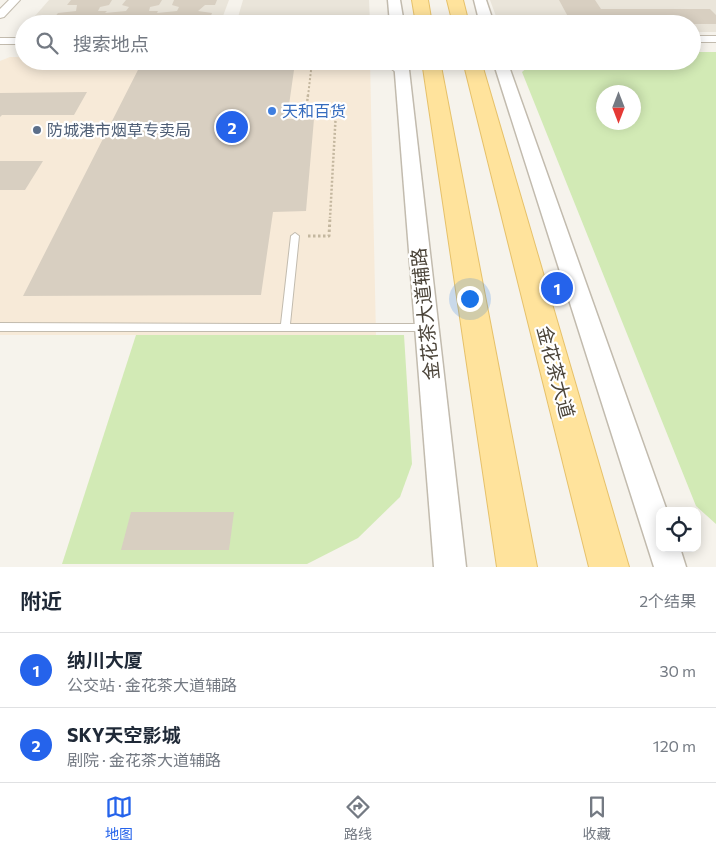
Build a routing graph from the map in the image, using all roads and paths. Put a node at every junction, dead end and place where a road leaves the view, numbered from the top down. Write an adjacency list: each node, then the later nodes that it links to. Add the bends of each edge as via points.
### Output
1 (15, 0): 6 (street)
2 (394, 0): 7 (street)
3 (420, 0): 8 (main road)
4 (455, 0): 9 (main road)
5 (480, 0): 10 (street)
6 (0, 15)
7 (393, 15)
8 (422, 15)
9 (459, 15)
10 (487, 15)
11 (701, 39): 12 (street)
12 (716, 39)
13 (0, 41): 14 (street)
14 (15, 41)
15 (311, 70): 20 (path, via 306,111 336,111 329,236)
16 (397, 70): 23 (street, 金花茶大道辅路)
17 (433, 70): 27 (main road)
18 (474, 70): 28 (main road, 金花茶大道)
19 (506, 70): 24 (street)
20 (295, 236): 22 (lane)
21 (0, 327): 22 (lane)
22 (285, 328): 23 (lane)
23 (427, 328): 26 (street, 金花茶大道辅路)
24 (656, 524)
25 (665, 552): 29 (street)
26 (450, 567)
27 (517, 567)
28 (609, 567)
29 (670, 567)

